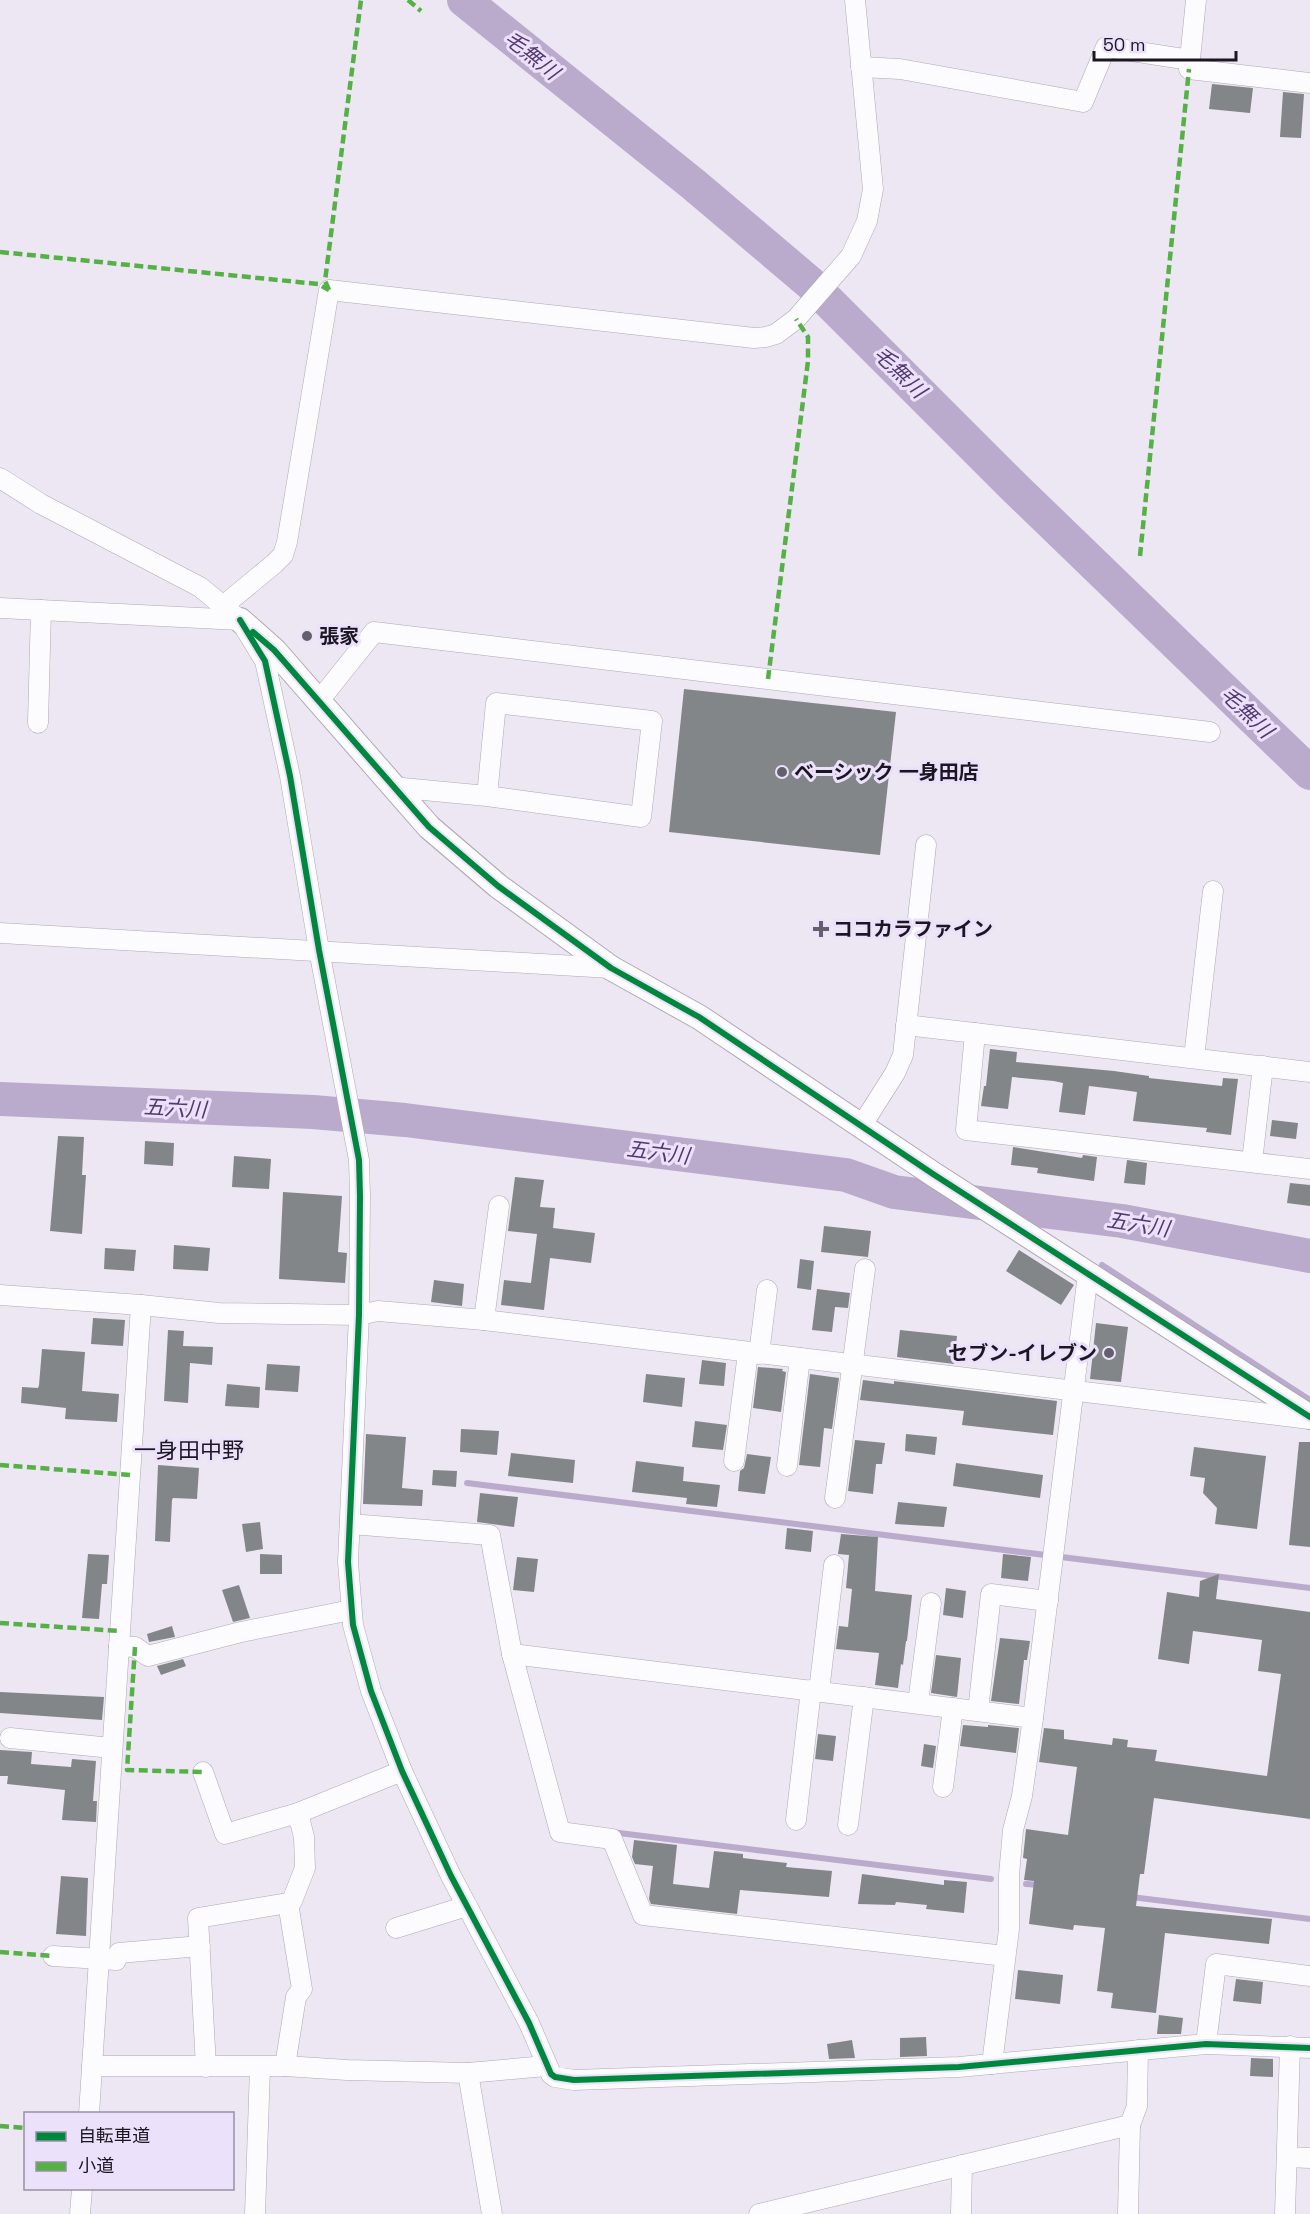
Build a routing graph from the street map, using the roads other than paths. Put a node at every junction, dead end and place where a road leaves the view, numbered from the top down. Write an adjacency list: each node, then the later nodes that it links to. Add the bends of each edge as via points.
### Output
1 (855, 0): 4 (street)
2 (1196, 0): 3 (street)
3 (1190, 60): 4 (street, via 1106,47 1083,102 921,72); 5 (street, via 1189,69)
4 (861, 67): 9 (street, via 873,189 867,221 851,256 796,319 776,334 754,338 329,290 285,549)
5 (1310, 83)
6 (0, 477): 9 (street, via 41,504 200,587)
7 (0, 608): 8 (street)
8 (41, 610): 9 (street); 12 (street)
9 (231, 613): 10 (street)
10 (269, 655): 11 (street); 19 (street)
11 (318, 702): 13 (street, via 374,632); 14 (street)
12 (38, 723)
13 (1210, 732)
14 (392, 787): 15 (street); 20 (street, via 473,867)
15 (487, 796): 15 (street, via 640,817 652,721 496,703)
16 (926, 845): 21 (street)
17 (1213, 891): 23 (street)
18 (0, 933): 19 (street)
19 (319, 950): 20 (street); 35 (street, via 359,1160)
20 (611, 968): 26 (street, via 699,1017)
21 (906, 1025): 22 (street); 26 (street, via 903,1055)
22 (975, 1033): 23 (street); 27 (street, via 966,1130)
23 (1194, 1059): 24 (street)
24 (1263, 1066): 25 (street); 27 (street)
25 (1310, 1072)
26 (862, 1125): 31 (street)
27 (1252, 1162): 28 (street)
28 (1310, 1169)
29 (499, 1206): 36 (street)
30 (865, 1269): 39 (street)
31 (1088, 1274): 40 (street); 41 (street)
32 (767, 1290): 37 (street)
33 (0, 1295): 34 (street)
34 (141, 1305): 35 (street, via 219,1313); 50 (street)
35 (359, 1315): 36 (street, via 378,1311); 45 (street)
36 (484, 1320): 37 (street)
37 (753, 1354): 38 (street); 42 (street)
38 (800, 1358): 39 (street); 43 (street)
39 (853, 1364): 40 (street); 44 (street)
40 (1072, 1390): 41 (street); 47 (street)
41 (1310, 1418)
42 (734, 1461)
43 (787, 1466)
44 (835, 1498)
45 (351, 1524): 49 (street); 51 (street, via 490,1535)
46 (834, 1565): 52 (street)
47 (1047, 1601): 56 (street, via 991,1594); 57 (street)
48 (931, 1603): 54 (street)
49 (351, 1610): 50 (street, via 148,1656 135,1647); 60 (street, via 369,1683)
50 (119, 1646): 59 (street)
51 (512, 1654): 52 (street); 71 (street, via 560,1832 612,1839 643,1915)
52 (815, 1691): 53 (street); 64 (street)
53 (864, 1697): 54 (street); 65 (street)
54 (918, 1703): 55 (street)
55 (953, 1708): 56 (street); 62 (street)
56 (978, 1711): 57 (street)
57 (1033, 1718): 71 (street, via 1013,1830)
58 (10, 1738): 59 (street)
59 (112, 1748): 72 (street)
60 (402, 1771): 63 (street); 67 (street)
61 (203, 1772): 63 (street, via 225,1834)
62 (943, 1786)
63 (298, 1813): 66 (street, via 305,1868)
64 (796, 1820)
65 (848, 1825)
66 (288, 1903): 69 (street, via 198,1918); 80 (street, via 302,1989 296,1997)
67 (467, 1906): 68 (street); 81 (street, via 529,2023)
68 (396, 1928)
69 (200, 1946): 72 (street, via 119,1953 116,1960); 82 (street)
70 (53, 1956): 72 (street)
71 (1005, 1956): 78 (street)
72 (99, 1960): 79 (street)
73 (1310, 1976): 74 (street, via 1216,1964)
74 (1206, 2044): 75 (street); 77 (street)
75 (1290, 2046): 76 (street); 87 (street)
76 (1310, 2048)
77 (1138, 2050): 78 (street); 86 (street, via 1137,2106)
78 (992, 2064): 81 (street, via 574,2080 555,2077)
79 (92, 2066): 82 (street); 85 (street)
80 (285, 2066): 83 (street); 84 (street)
81 (546, 2066): 84 (street)
82 (206, 2067): 83 (street)
83 (260, 2068): 92 (street)
84 (468, 2073): 93 (street)
85 (89, 2112)
86 (1130, 2125): 89 (street); 96 (street)
87 (1287, 2157): 88 (street); 97 (street)
88 (1310, 2158)
89 (962, 2165): 94 (street); 95 (street)
90 (82, 2190): 91 (street)
91 (80, 2214)
92 (255, 2214)
93 (492, 2214)
94 (759, 2214)
95 (961, 2214)
96 (1128, 2214)
97 (1285, 2214)

